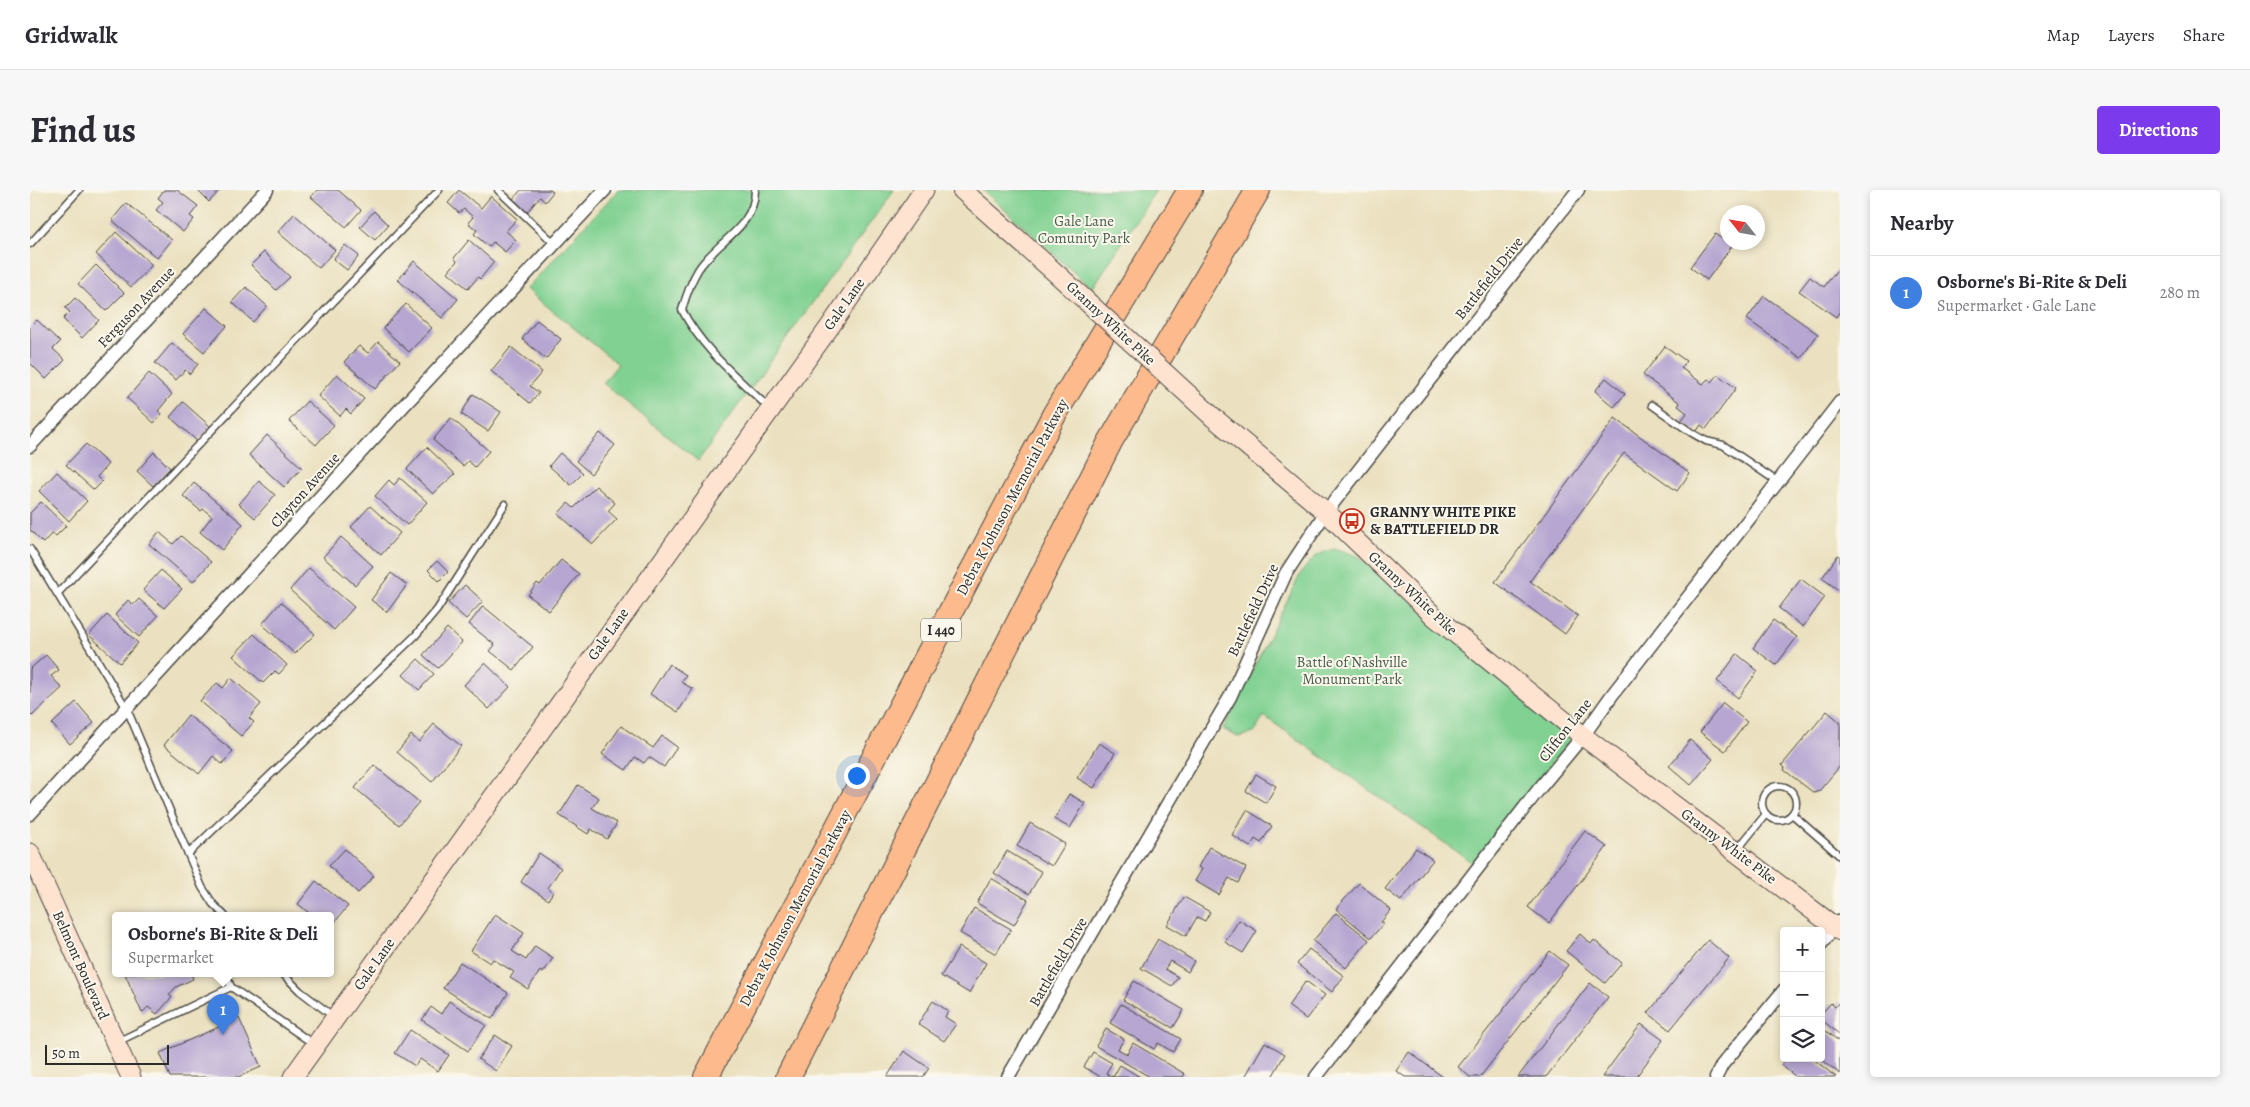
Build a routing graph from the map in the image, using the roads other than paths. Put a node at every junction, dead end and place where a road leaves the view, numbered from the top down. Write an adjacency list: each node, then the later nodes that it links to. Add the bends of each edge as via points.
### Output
1 (79, 190): 12 (lane)
2 (267, 190): 17 (street, Ferguson Avenue)
3 (439, 190): 22 (lane)
4 (498, 190): 13 (lane)
5 (605, 190): 13 (street, Clayton Avenue)
6 (755, 190): 16 (lane, via 754,205 745,222 699,269 682,310 690,326 711,351)
7 (924, 190): 16 (street, Gale Lane)
8 (962, 190): 20 (street, Granny White Pike, bridge, via 1214,418)
9 (1190, 190): 44 (highway, Debra K Johnson Memorial Parkway / I 440, via 1054,415)
10 (1258, 190): 45 (highway, via 1110,442)
11 (1578, 190): 20 (street, Battlefield Drive)
12 (30, 244)
13 (555, 244): 23 (street, Clayton Avenue)
14 (1840, 402): 18 (street, Clifton Lane)
15 (1652, 405): 18 (lane, via 1692,433 1723,445)
16 (770, 409): 39 (street, Gale Lane)
17 (30, 446)
18 (1778, 482): 24 (street, Clifton Lane, via 1612,694)
19 (505, 504): 30 (lane, via 437,610 415,636)
20 (1326, 512): 24 (street, Granny White Pike, via 1434,616); 46 (street, Battlefield Drive, via 1286,573 1230,697)
21 (30, 549): 22 (lane)
22 (58, 593): 23 (lane)
23 (127, 709): 25 (street, Clayton Avenue); 30 (lane)
24 (1583, 736): 28 (street, Granny White Pike); 47 (street, Clifton Lane)
25 (30, 814)
26 (1766, 814): 27 (lane, via 1778,820); 27 (lane, via 1762,806 1764,796 1772,788 1780,787 1788,789 1794,797 1796,807); 28 (lane)
27 (1792, 814): 31 (lane)
28 (1736, 852): 33 (street, Granny White Pike)
29 (30, 853): 40 (street, Belmont Boulevard)
30 (188, 854): 32 (lane, via 202,887)
31 (1840, 856)
32 (221, 912)
33 (1838, 926): 34 (street)
34 (1825, 940)
35 (227, 977): 37 (lane)
36 (286, 977): 39 (lane)
37 (231, 987): 40 (lane); 41 (lane)
38 (1780, 995): 48 (street, via 1722,1065)
39 (335, 1018): 41 (street, Gale Lane)
40 (116, 1043): 42 (street, Belmont Boulevard)
41 (316, 1045): 43 (street, Gale Lane)
42 (131, 1077)
43 (293, 1077)
44 (706, 1077)
45 (788, 1077)
46 (1008, 1077)
47 (1316, 1077)
48 (1716, 1077)

